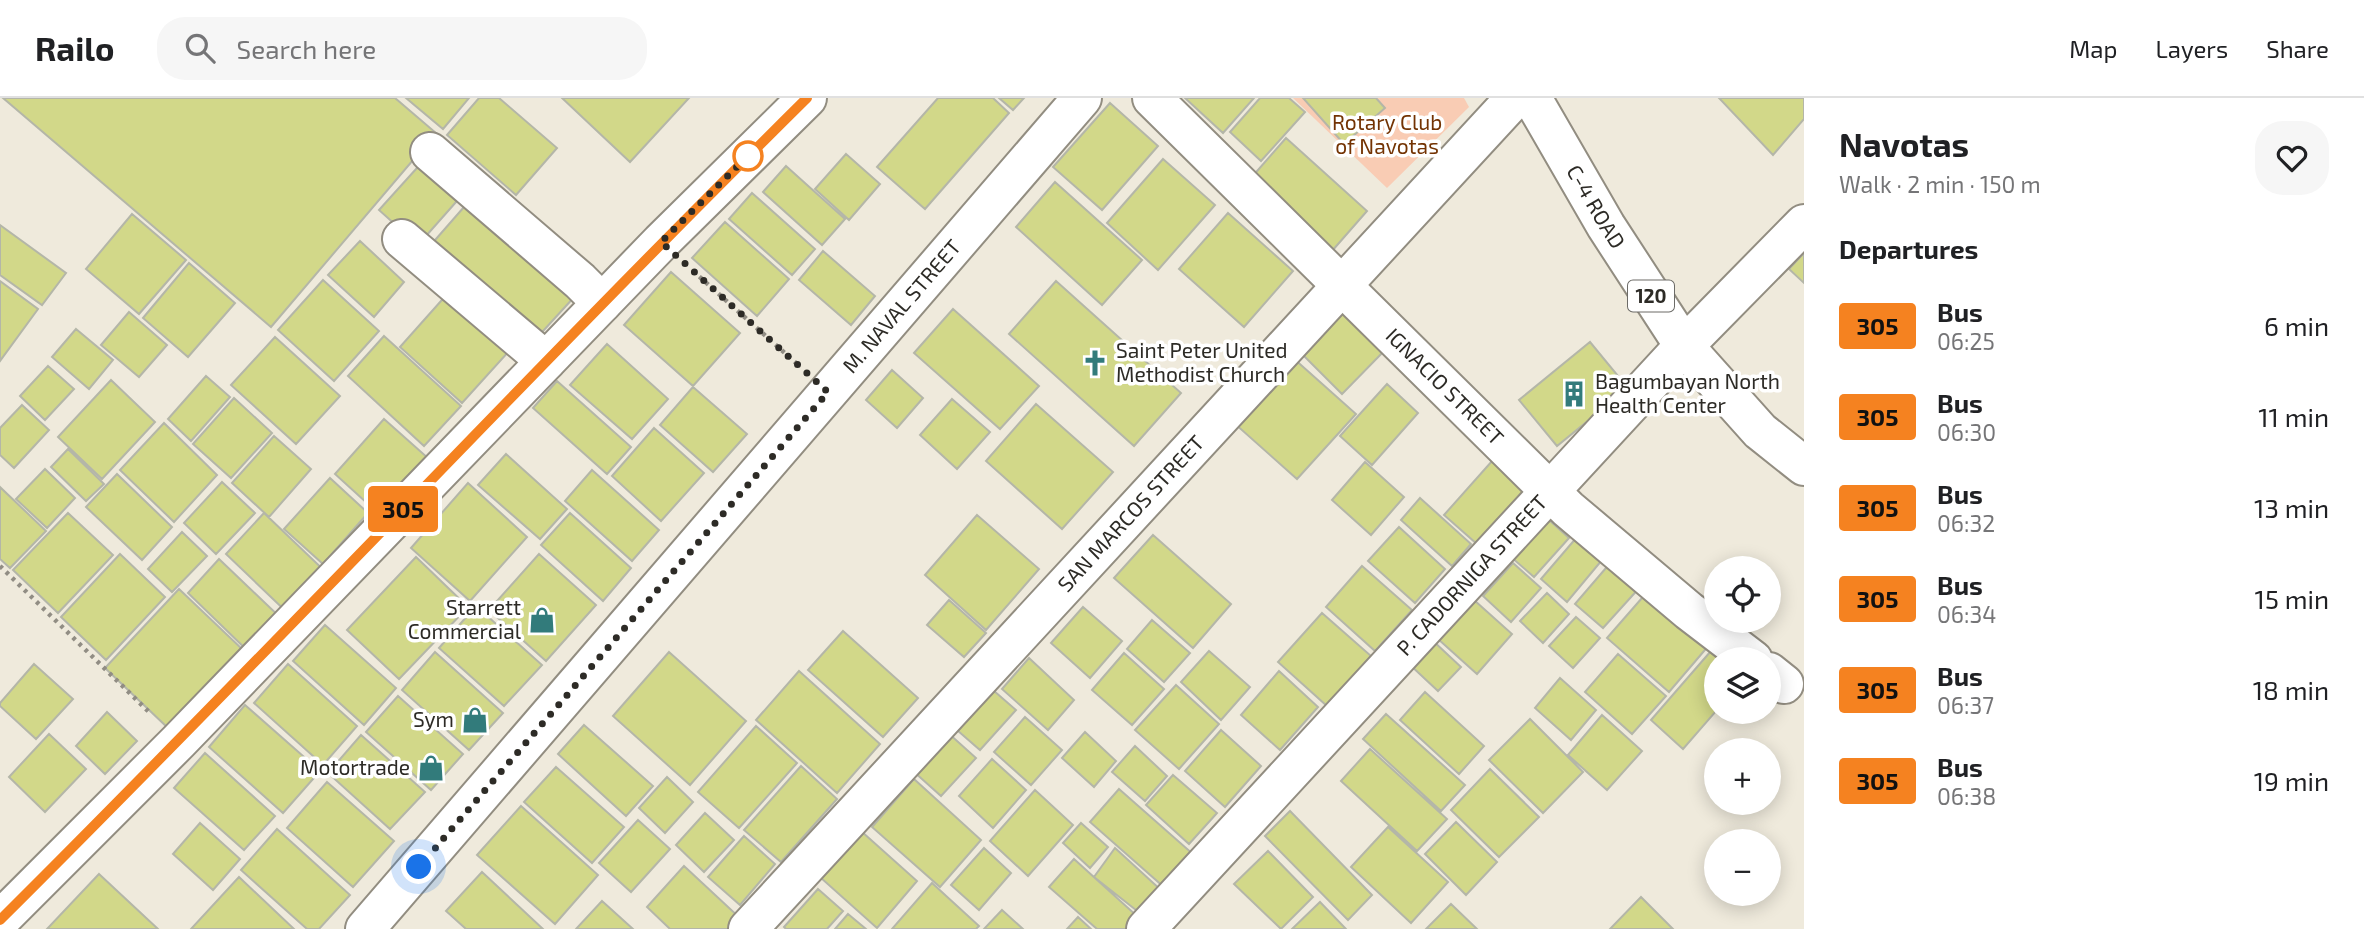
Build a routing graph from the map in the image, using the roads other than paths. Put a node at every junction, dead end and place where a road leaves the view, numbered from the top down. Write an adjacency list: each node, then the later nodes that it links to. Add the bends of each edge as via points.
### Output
1 (807, 98): 10 (main road)
2 (1083, 98): 17 (main road, M. NAVAL STREET)
3 (1152, 98): 9 (main road, IGNACIO STREET)
4 (1515, 98): 9 (main road, SAN MARCOS STREET)
5 (1532, 98): 11 (main road, C-4 ROAD / 120, via 1606,226)
6 (430, 152): 10 (main road)
7 (1804, 224): 11 (main road, P. CADORNIGA STREET)
8 (402, 239): 12 (main road)
9 (1342, 284): 14 (main road, IGNACIO STREET); 18 (main road, SAN MARCOS STREET)
10 (603, 303): 12 (main road)
11 (1684, 346): 13 (main road, C-4 ROAD / 120, via 1760,431); 14 (main road, P. CADORNIGA STREET)
12 (546, 361): 16 (main road)
13 (1804, 467)
14 (1550, 489): 15 (main road, IGNACIO STREET); 19 (main road, P. CADORNIGA STREET)
15 (1737, 647)
16 (0, 920)
17 (365, 929)
18 (748, 929)
19 (1146, 929)

